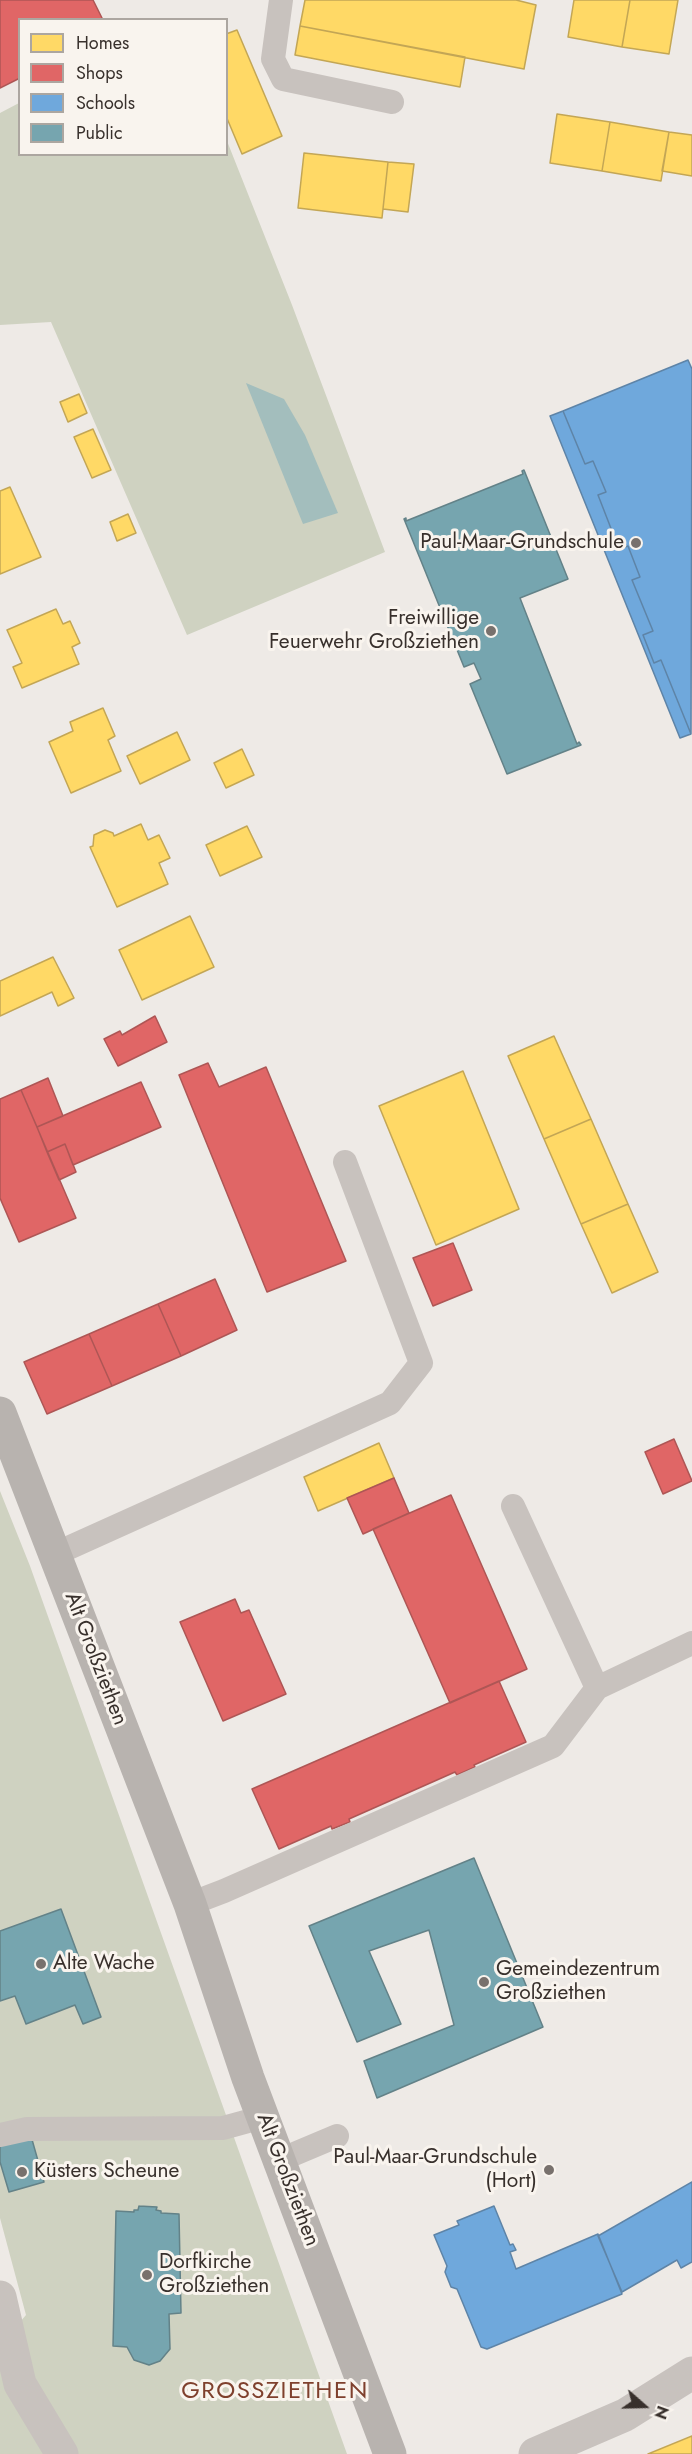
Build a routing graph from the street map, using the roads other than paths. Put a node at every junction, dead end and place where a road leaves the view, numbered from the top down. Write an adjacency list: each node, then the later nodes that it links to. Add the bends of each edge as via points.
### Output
1 (281, 0): 2 (lane, via 273,59 283,79)
2 (393, 102)
3 (345, 1162): 6 (lane, via 421,1363 390,1403)
4 (0, 1413): 6 (street, Alt Großziethen)
5 (513, 1506): 8 (lane)
6 (55, 1554): 9 (street, Alt Großziethen)
7 (692, 1643): 8 (lane)
8 (597, 1688): 9 (lane, via 553,1746)
9 (190, 1904): 10 (street, Alt Großziethen)
10 (263, 2117): 11 (lane, via 223,2128 27,2129); 13 (street, Alt Großziethen)
11 (0, 2135)
12 (337, 2136): 13 (lane)
13 (280, 2160): 17 (street, Alt Großziethen)
14 (0, 2297): 16 (street, via 20,2384)
15 (692, 2373): 18 (street, via 625,2415)
16 (62, 2454)
17 (390, 2454)
18 (535, 2454)

